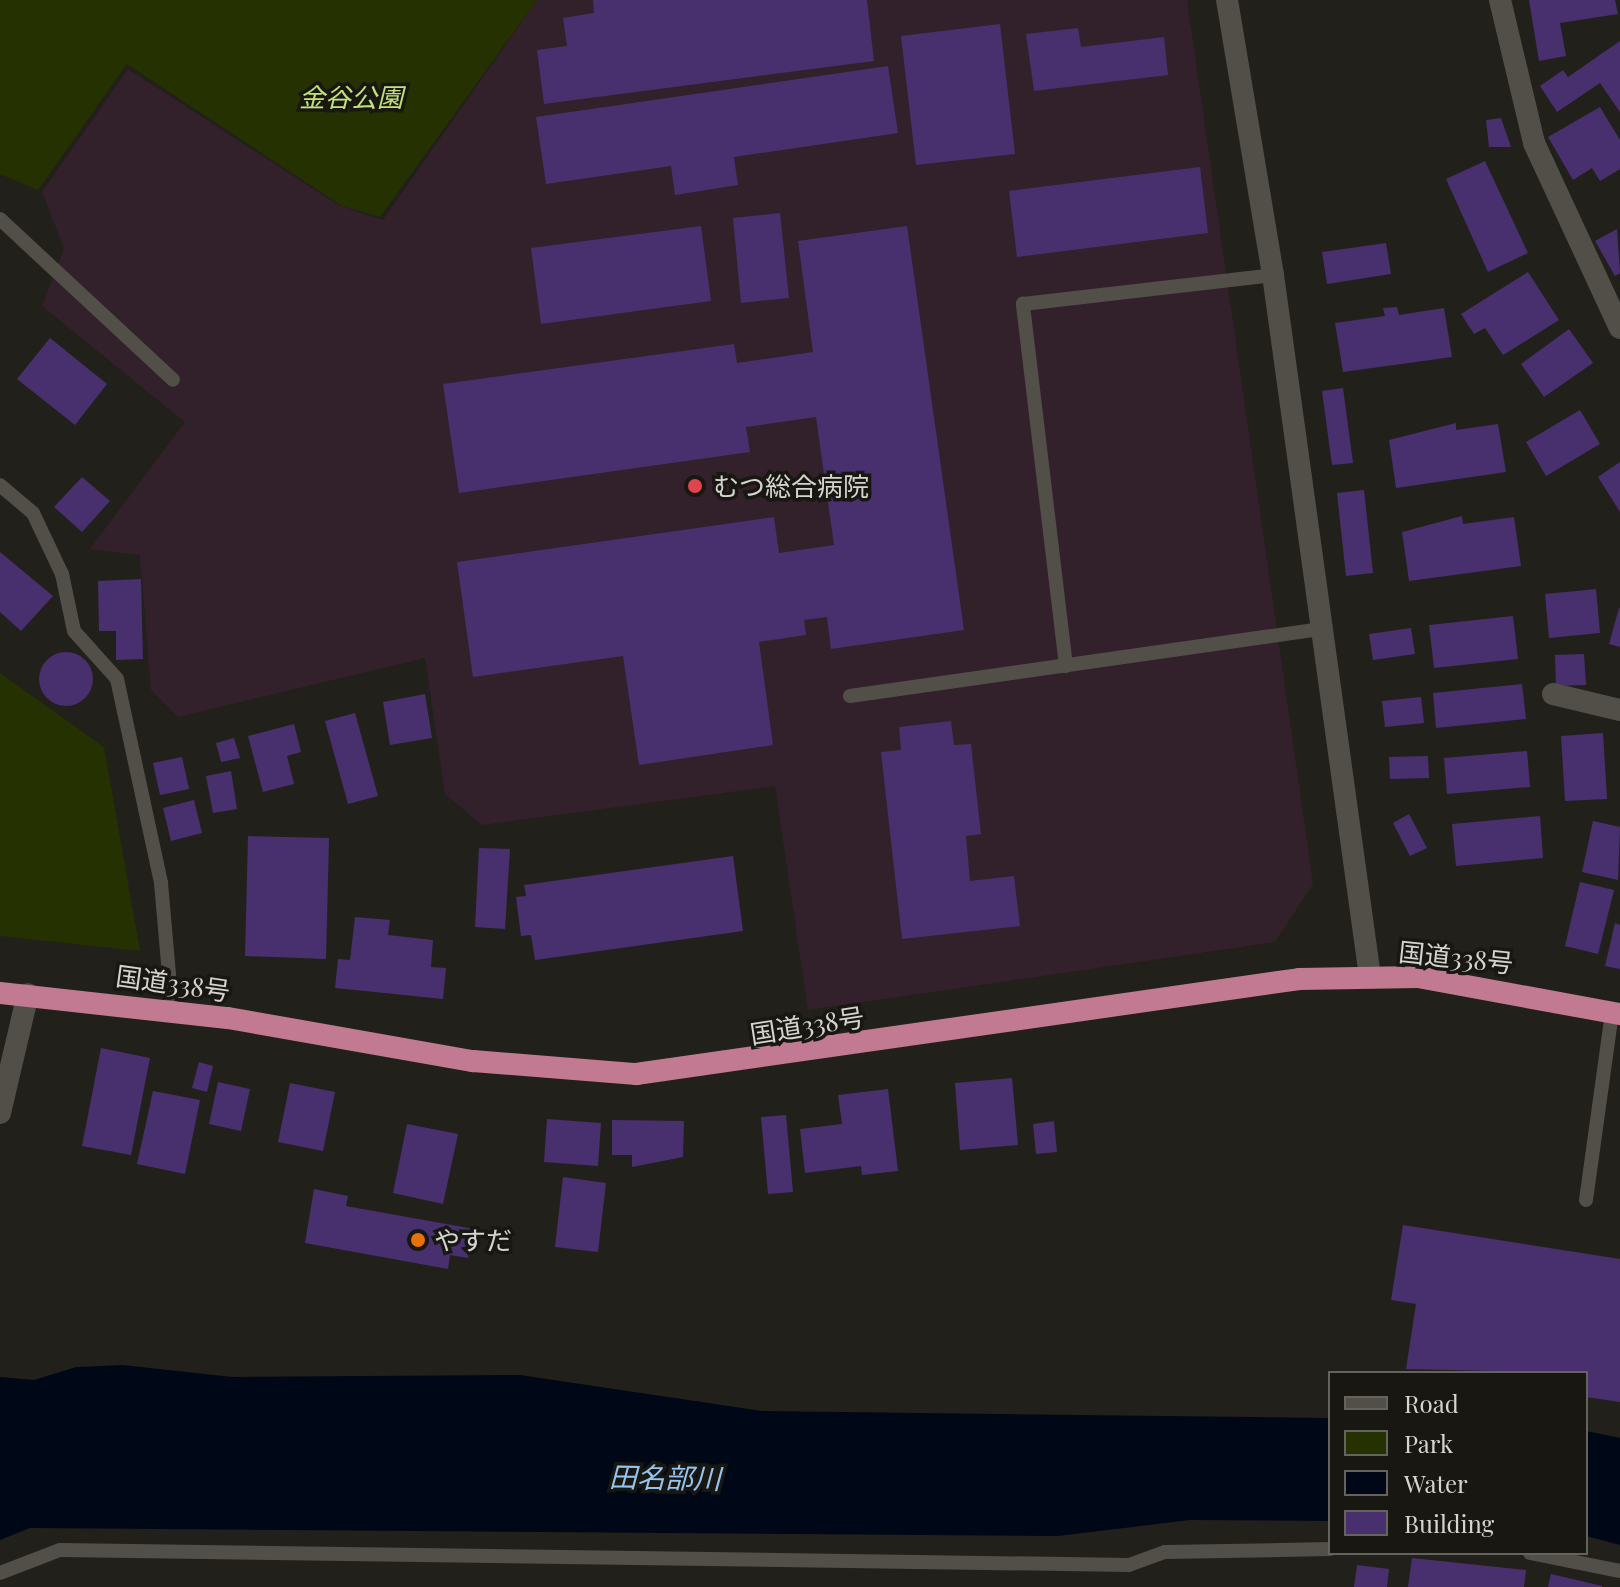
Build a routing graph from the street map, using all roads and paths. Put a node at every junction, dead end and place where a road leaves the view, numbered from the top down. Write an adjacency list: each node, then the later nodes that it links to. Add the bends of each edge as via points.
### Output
1 (1227, 0): 4 (street)
2 (1500, 0): 5 (street, via 1534,143)
3 (0, 219): 6 (lane)
4 (1273, 275): 8 (street); 9 (lane, via 1023,304)
5 (1620, 328)
6 (173, 380)
7 (0, 485): 16 (lane, via 33,513 62,574 74,631 117,679 161,883)
8 (1323, 629): 9 (lane); 13 (street)
9 (1066, 666): 11 (lane)
10 (1553, 694): 12 (street)
11 (850, 696)
12 (1620, 710)
13 (1370, 977): 16 (highway, 国道338号, via 1299,979 636,1074 473,1061); 17 (highway, 国道338号, via 1487,985)
14 (0, 993): 15 (highway, 国道338号)
15 (28, 994): 16 (highway, 国道338号); 18 (street)
16 (172, 1010)
17 (1616, 1013): 19 (lane)
18 (0, 1113)
19 (1586, 1200)
20 (1328, 1549): 23 (lane, via 1165,1552 1129,1565 60,1550)
21 (1540, 1555): 22 (lane)
22 (1620, 1571)
23 (0, 1573)

